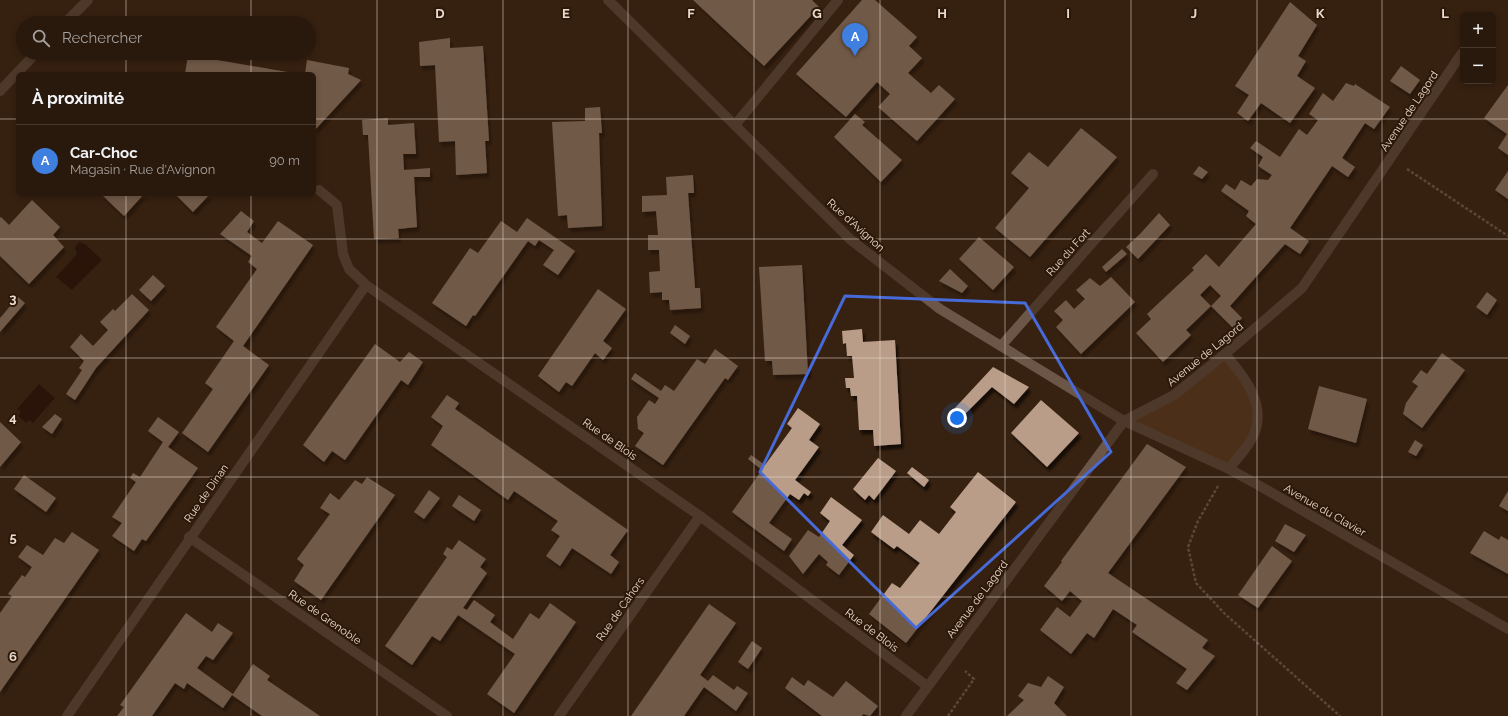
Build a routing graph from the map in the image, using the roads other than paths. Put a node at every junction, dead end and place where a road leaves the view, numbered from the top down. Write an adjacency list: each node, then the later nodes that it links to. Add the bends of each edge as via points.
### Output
1 (88, 0): 4 (street)
2 (608, 0): 10 (street, Rue d'Avignon)
3 (838, 0): 10 (street)
4 (72, 16)
5 (1460, 57): 15 (street, Avenue de Lagord, via 1302,288)
6 (29, 60): 7 (street)
7 (18, 72)
8 (16, 74): 9 (street)
9 (0, 91)
10 (735, 125): 14 (street, Rue d'Avignon, via 851,240 940,309)
11 (1152, 174): 14 (street, Rue du Fort)
12 (319, 190): 13 (street, Rue de Blois, via 337,205 343,254 349,269)
13 (366, 285): 18 (street, Rue de Blois); 19 (street, Rue de Dinan)
14 (1000, 346): 16 (street, Rue d'Avignon)
15 (1225, 354): 16 (street, Avenue de Lagord, via 1174,395); 17 (street, via 1245,378 1254,397 1257,416 1254,434)
16 (1124, 421): 17 (street, Avenue du Clavier); 21 (street, Avenue de Lagord)
17 (1229, 469): 20 (street, Avenue du Clavier)
18 (700, 516): 21 (street, Rue de Blois); 24 (street, Rue de Cahors)
19 (190, 537): 22 (street, Rue de Dinan); 23 (street, Rue de Grenoble)
20 (1508, 629)
21 (927, 686): 25 (street, Avenue de Lagord)
22 (67, 716)
23 (447, 716)
24 (559, 716)
25 (906, 716)

